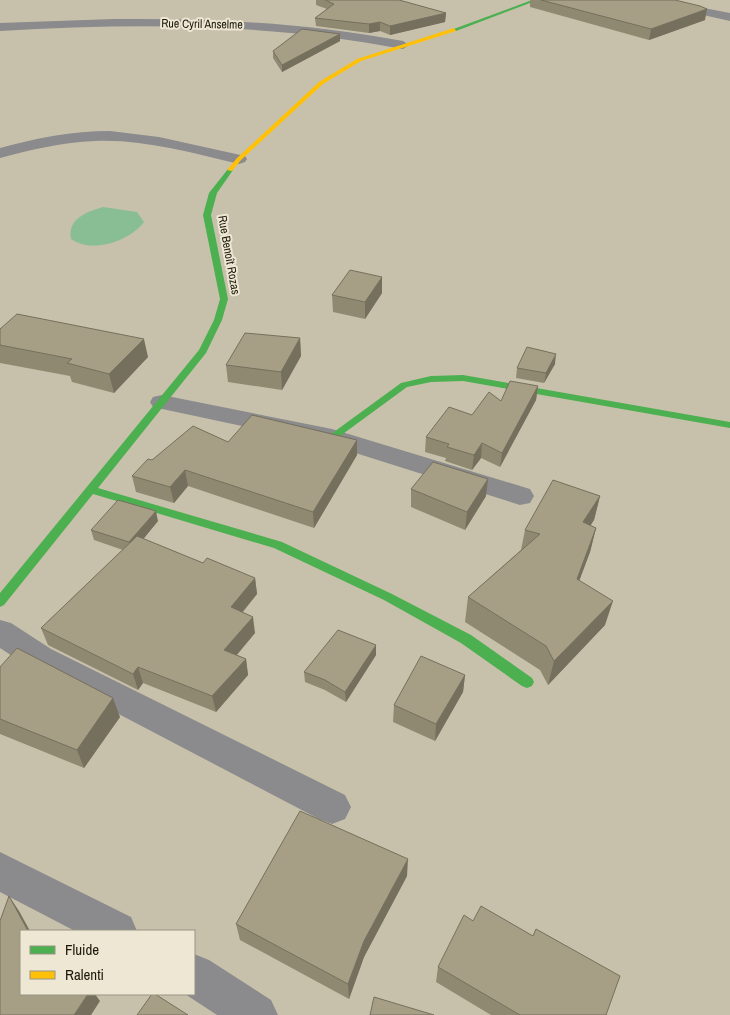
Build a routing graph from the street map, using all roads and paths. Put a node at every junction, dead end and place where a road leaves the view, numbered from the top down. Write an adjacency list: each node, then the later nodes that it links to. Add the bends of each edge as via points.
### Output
1 (536, 0): 5 (street, Rue Benoît Rozas, via 476,23)
2 (649, 0): 3 (street)
3 (730, 17)
4 (0, 27): 5 (street, Rue Cyril Anselme, via 142,22 229,24 307,30)
5 (403, 45): 7 (street, Rue Benoît Rozas, via 359,60 321,83)
6 (0, 153): 7 (street, via 77,137 111,136 143,139)
7 (239, 160): 8 (street, Rue Benoît Rozas, via 213,193 207,215 224,299 218,320 202,351)
8 (162, 402): 10 (street); 11 (street, Rue Benoît Rozas)
9 (730, 426): 10 (street, via 463,378 431,379 404,385)
10 (332, 437): 12 (street)
11 (91, 490): 13 (street, Rue Benoît Rozas); 15 (street, via 278,545 388,597 466,639)
12 (520, 496)
13 (0, 602)
14 (0, 632): 16 (street, via 40,658)
15 (526, 682)
16 (332, 807)
17 (0, 871): 18 (street)
18 (115, 930)
19 (195, 976): 20 (street)
20 (256, 1015)

